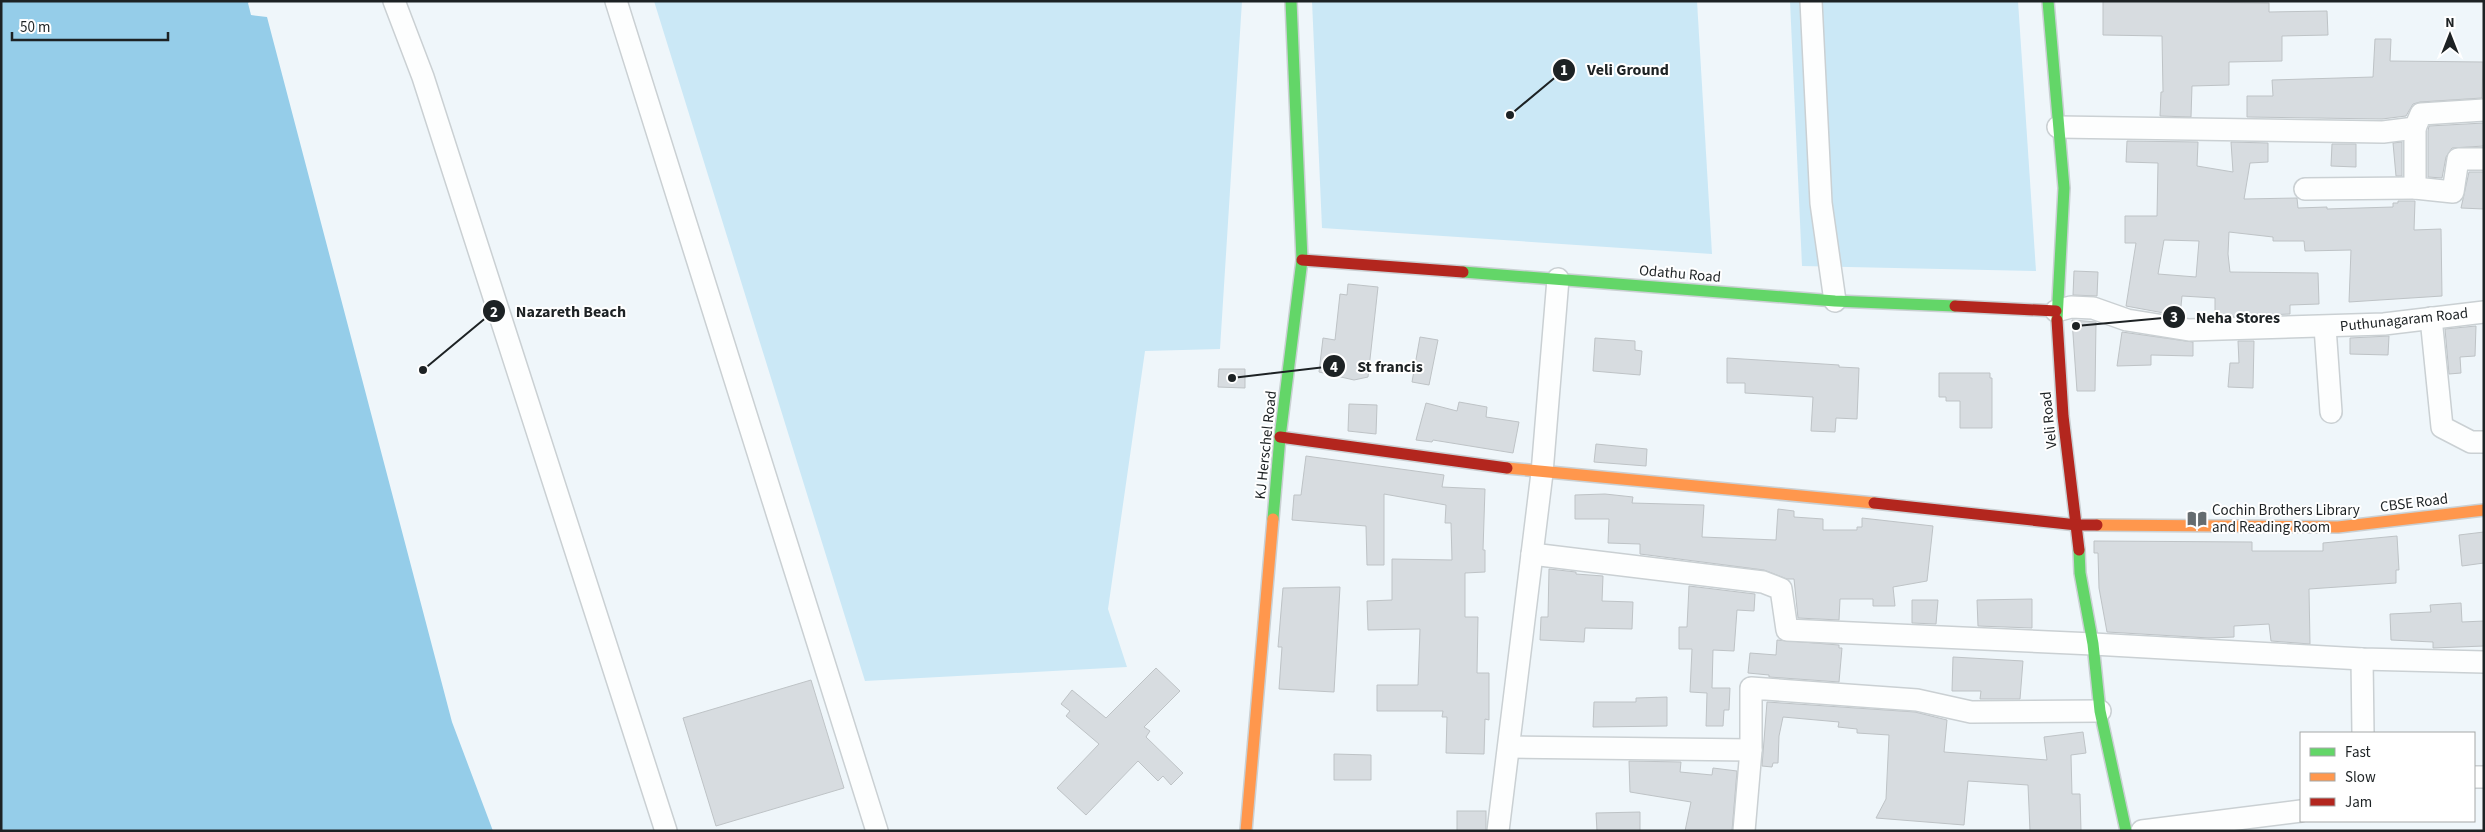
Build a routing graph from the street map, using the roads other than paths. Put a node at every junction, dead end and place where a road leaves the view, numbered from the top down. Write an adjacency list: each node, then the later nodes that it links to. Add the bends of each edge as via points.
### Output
1 (394, 1): 34 (street, via 424,76)
2 (616, 1): 35 (street)
3 (1292, 1): 12 (main road, KJ Herschel Road)
4 (1811, 1): 14 (street, via 1821,203)
5 (2048, 1): 7 (main road, Veli Road)
6 (2484, 110): 8 (street, via 2421,114)
7 (2058, 127): 8 (street, via 2383,132); 15 (main road, Veli Road, via 2064,188)
8 (2415, 128): 10 (street)
9 (2484, 159): 10 (street, via 2458,158 2452,192)
10 (2415, 188): 11 (street)
11 (2305, 189)
12 (1302, 260): 13 (main road, Odathu Road); 20 (main road, KJ Herschel Road)
13 (1558, 279): 14 (main road, Odathu Road); 22 (street)
14 (1835, 301): 15 (main road, Odathu Road)
15 (2056, 312): 18 (street, Puthunagaram Road, via 2071,307 2093,308 2127,320 2188,330); 24 (main road, Veli Road, via 2062,416)
16 (2484, 312): 17 (street, Puthunagaram Road)
17 (2431, 318): 18 (street, Puthunagaram Road); 21 (street, via 2442,427 2471,442)
18 (2325, 327): 19 (street, Puthunagaram Road)
19 (2331, 412)
20 (1280, 436): 22 (main road, CBSE Road); 36 (main road, KJ Herschel Road)
21 (2484, 442)
22 (1542, 473): 24 (main road, CBSE Road, via 1784,494); 25 (street)
23 (2484, 510): 24 (main road, CBSE Road, via 2338,528)
24 (2077, 525): 26 (main road, Veli Road, via 2080,573)
25 (1532, 554): 26 (street, via 1763,582 1781,589 1787,630); 31 (street)
26 (2093, 644): 27 (street); 29 (main road, Veli Road)
27 (2362, 659): 28 (street); 30 (street)
28 (2484, 662)
29 (2100, 711): 32 (street, via 1971,712 1917,700 1751,688); 39 (main road, Veli Road)
30 (2364, 732)
31 (1508, 747): 32 (street); 37 (street)
32 (1751, 750): 38 (street)
33 (2300, 811): 40 (street)
34 (666, 831)
35 (877, 831)
36 (1246, 831)
37 (1498, 831)
38 (1744, 831)
39 (2126, 831)
40 (2142, 831)

